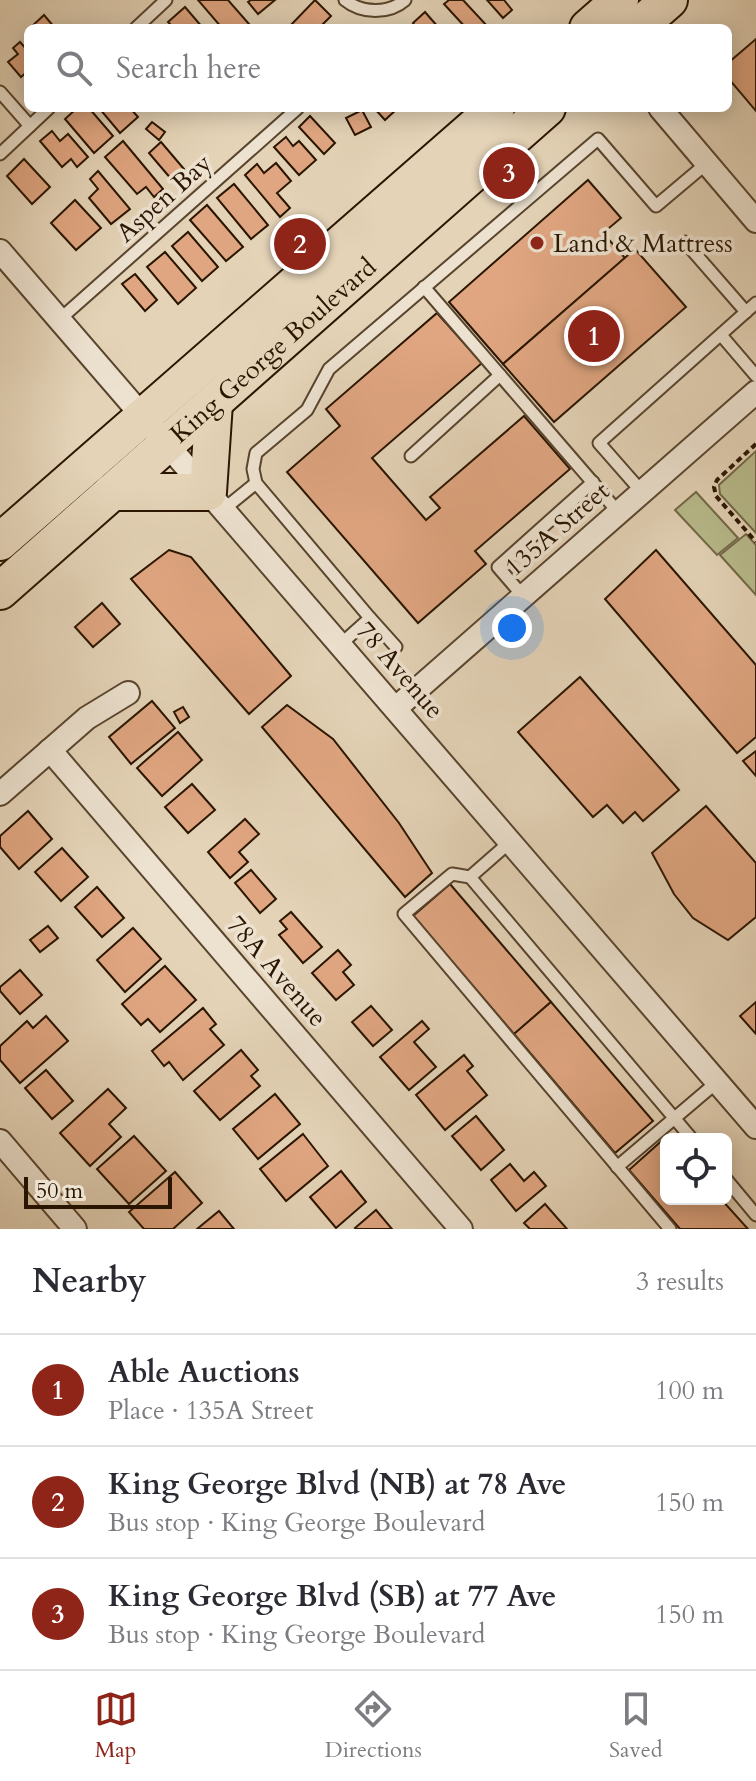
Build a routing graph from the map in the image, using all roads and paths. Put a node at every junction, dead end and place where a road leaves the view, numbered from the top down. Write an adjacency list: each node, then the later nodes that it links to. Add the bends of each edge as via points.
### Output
1 (166, 0): 7 (lane)
2 (345, 0): 3 (lane, via 373,11)
3 (405, 0)
4 (620, 0): 8 (main road)
5 (630, 0): 9 (street)
6 (669, 0): 10 (main road)
7 (140, 24)
8 (593, 24)
9 (621, 24)
10 (642, 24)
11 (0, 92): 17 (lane)
12 (45, 112): 17 (lane)
13 (293, 112): 26 (lane, Aspen Bay)
14 (491, 112): 32 (main road, King George Boulevard)
15 (542, 112): 31 (main road, King George Boulevard)
16 (663, 112): 19 (street)
17 (30, 126): 18 (lane)
18 (0, 154)
19 (707, 163): 20 (street); 23 (lane, via 656,206 598,139)
20 (756, 221)
21 (685, 242): 25 (lane)
22 (0, 251): 26 (street, 78 Avenue)
23 (424, 287): 28 (lane); 37 (lane, via 329,369 307,410 256,453)
24 (756, 303): 25 (lane)
25 (746, 312): 27 (lane)
26 (59, 320): 32 (street, 78 Avenue)
27 (721, 335): 29 (lane); 39 (lane, via 599,443)
28 (500, 375): 35 (lane); 36 (lane)
29 (756, 376)
30 (756, 392): 39 (street, 135A Street)
31 (214, 403): 33 (main road, King George Boulevard); 40 (main road)
32 (143, 417): 33 (street, 78 Avenue); 42 (main road, King George Boulevard)
33 (167, 444): 38 (main road, King George Boulevard); 40 (street, 78 Avenue)
34 (756, 444): 43 (path, via 714,487)
35 (411, 456)
36 (593, 482): 41 (lane); 45 (lane, via 498,567)
37 (256, 483): 40 (lane); 46 (lane)
38 (112, 492): 40 (main road); 44 (main road, King George Boulevard)
39 (642, 492): 41 (street, 135A Street)
40 (216, 500): 47 (street, 78 Avenue)
41 (619, 513): 45 (street, 135A Street)
42 (0, 542)
43 (756, 542)
44 (0, 591)
45 (523, 596): 50 (street, 135A Street)
46 (370, 618): 47 (lane); 48 (lane)
47 (341, 644): 50 (street, 78 Avenue)
48 (396, 647)
49 (128, 693): 51 (street, via 87,718)
50 (396, 708): 53 (street, 78 Avenue)
51 (50, 750): 52 (street); 64 (street, 78A Avenue)
52 (0, 794)
53 (510, 842): 54 (lane); 55 (street, 78 Avenue)
54 (470, 877): 56 (lane); 60 (lane, via 452,874 404,914)
55 (717, 1082): 56 (lane); 57 (street, 78 Avenue)
56 (675, 1118): 58 (lane); 60 (lane)
57 (756, 1127)
58 (687, 1133)
59 (0, 1141): 63 (street)
60 (617, 1167): 65 (lane)
61 (732, 1186): 62 (lane)
62 (756, 1215)
63 (75, 1229)
64 (461, 1229)
65 (670, 1229)

